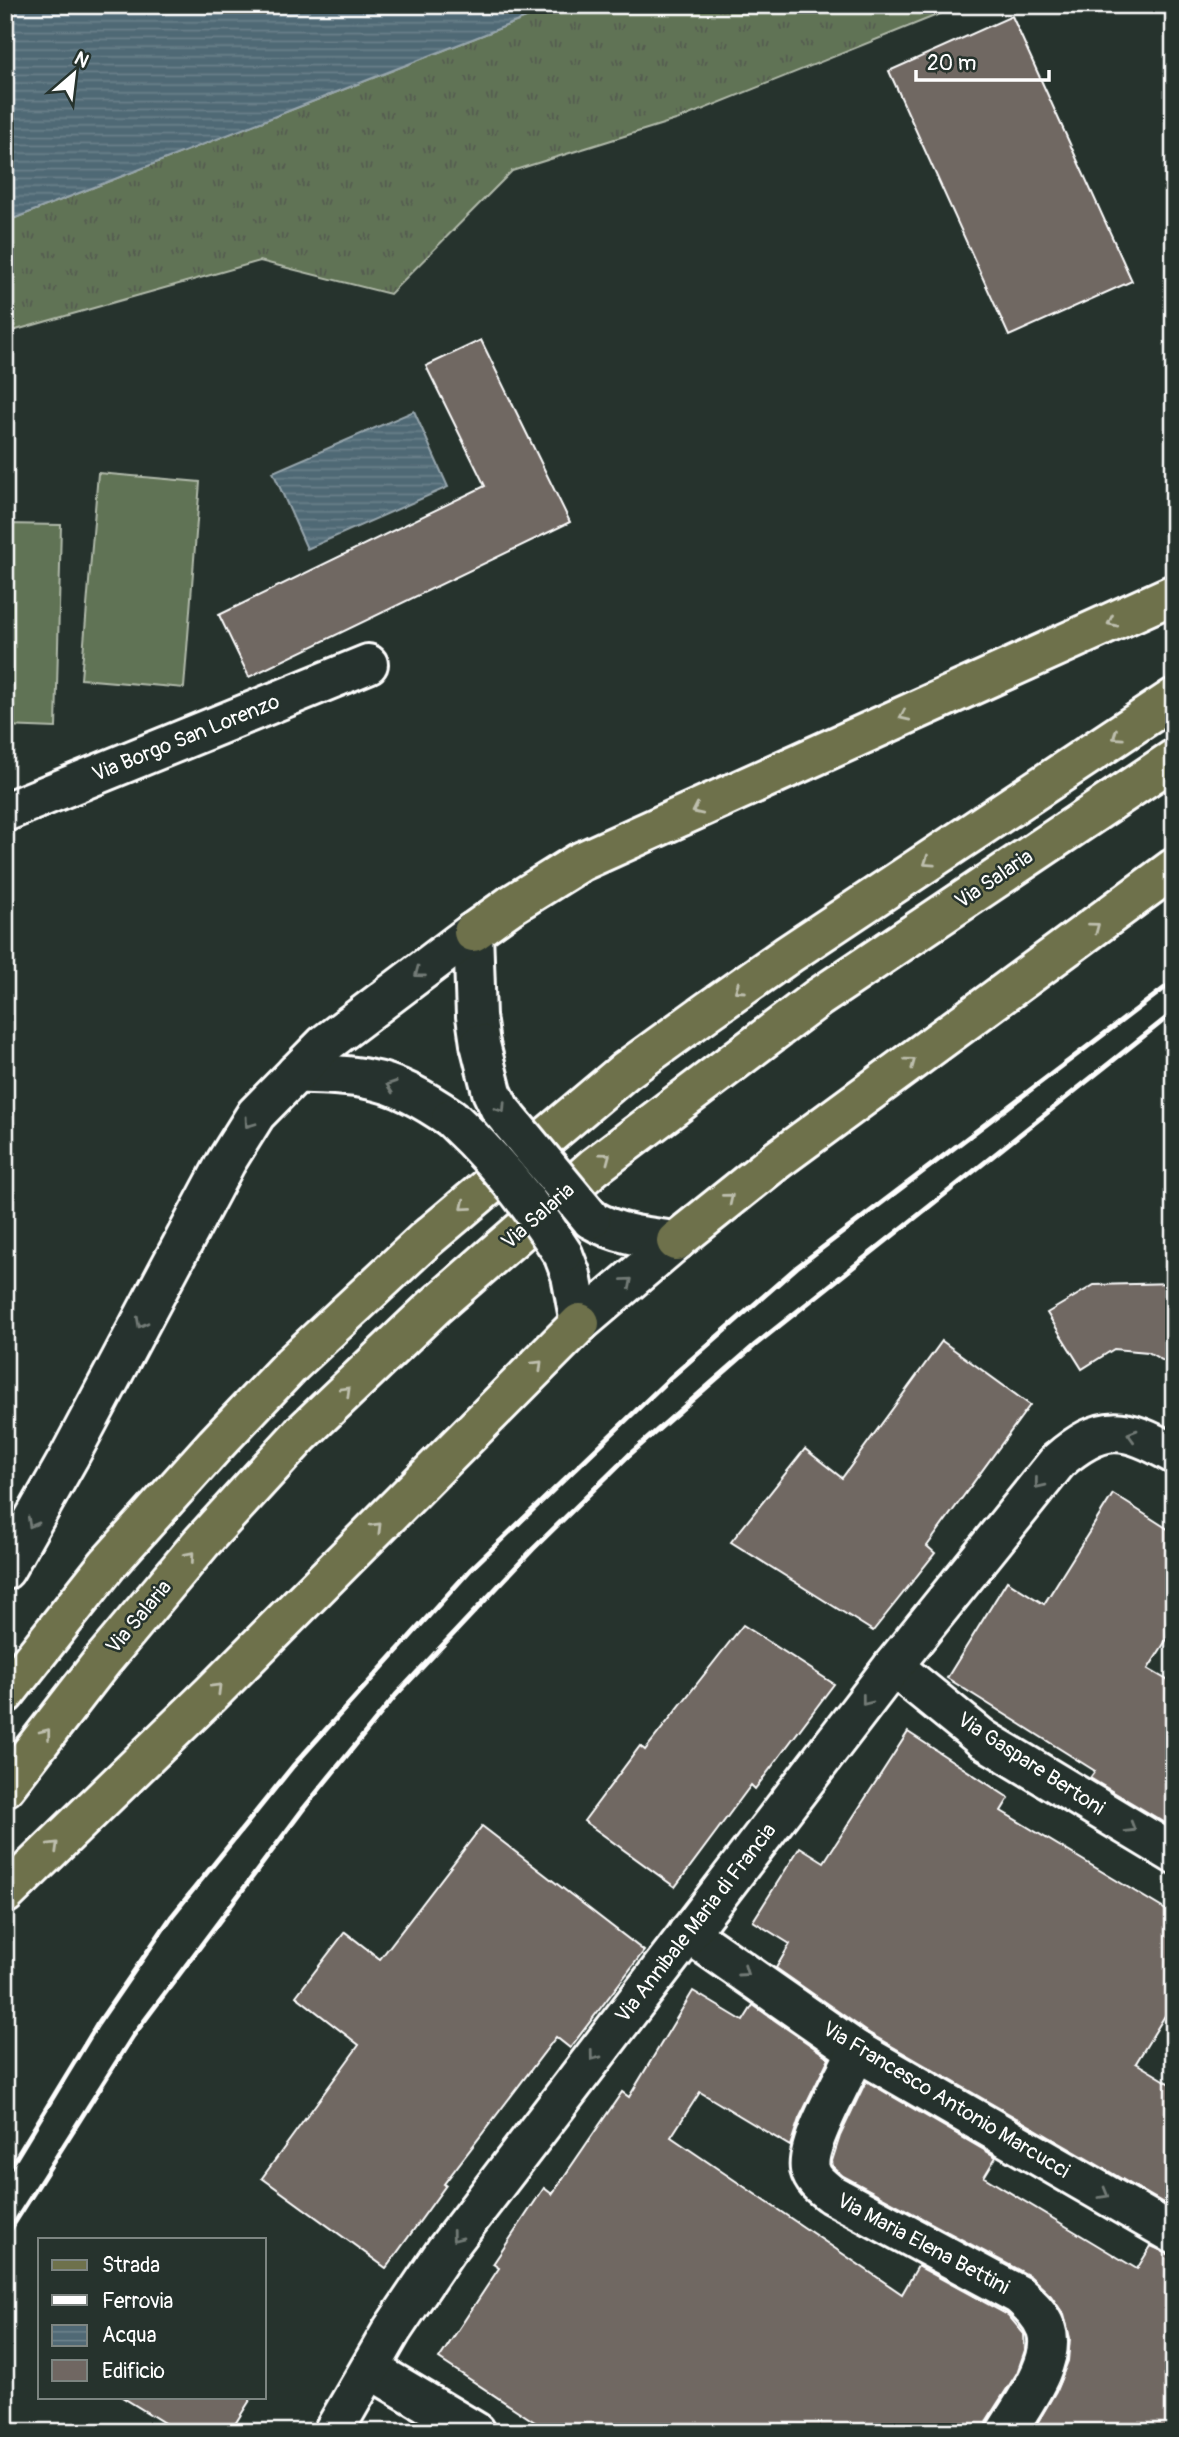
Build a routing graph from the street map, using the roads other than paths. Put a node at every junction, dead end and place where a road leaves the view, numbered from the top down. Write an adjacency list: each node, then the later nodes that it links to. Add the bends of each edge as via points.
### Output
1 (1174, 594): 7 (main road, one-way to 7, via 580,862)
2 (368, 664): 5 (street, Via Borgo San Lorenzo)
3 (1174, 698): 14 (main road, one-way to 14, via 789,954 625,1071 425,1240 299,1356 215,1444 107,1565)
4 (1174, 759): 15 (main road, Via Salaria, one-way to 4, via 111,1649 201,1543 301,1434 444,1298 594,1167 818,998)
5 (5, 812)
6 (1174, 868): 9 (main road, one-way to 6, via 777,1160)
7 (473, 932): 8 (street, one-way to 8, via 325,1044); 9 (street, one-way to 9, bridge, via 480,1044 500,1109 591,1219 627,1234)
8 (296, 1073): 10 (street, one-way to 8, bridge, via 571,1275 541,1219 451,1118 426,1101 367,1079); 12 (street, one-way to 12, via 242,1132)
9 (676, 1241): 10 (street, one-way to 9)
10 (580, 1323): 17 (main road, one-way to 10)
11 (1174, 1454): 13 (street, Via Annibale Maria di Francia, one-way to 13, via 1122,1432 1088,1438 1058,1461)
12 (5, 1570)
13 (893, 1666): 16 (street, Via Gaspare Bertoni, one-way to 16, via 983,1738); 18 (street, Via Annibale Maria di Francia, one-way to 18)
14 (5, 1694)
15 (5, 1787)
16 (1174, 1854)
17 (5, 1894)
18 (688, 1933): 19 (street, Via Francesco Antonio Marcucci, one-way to 19); 21 (street, Via Annibale Maria di Francia, one-way to 21, via 446,2250)
19 (857, 2051): 20 (street, Via Francesco Antonio Marcucci, one-way to 20); 24 (street, Via Maria Elena Bettini, via 816,2136 810,2170 831,2194 1019,2295 1037,2312 1049,2349 1043,2369)
20 (1174, 2234)
21 (370, 2369): 22 (street, Via Annibale Maria di Francia); 23 (street)
22 (333, 2432)
23 (476, 2432)
24 (1006, 2432)

